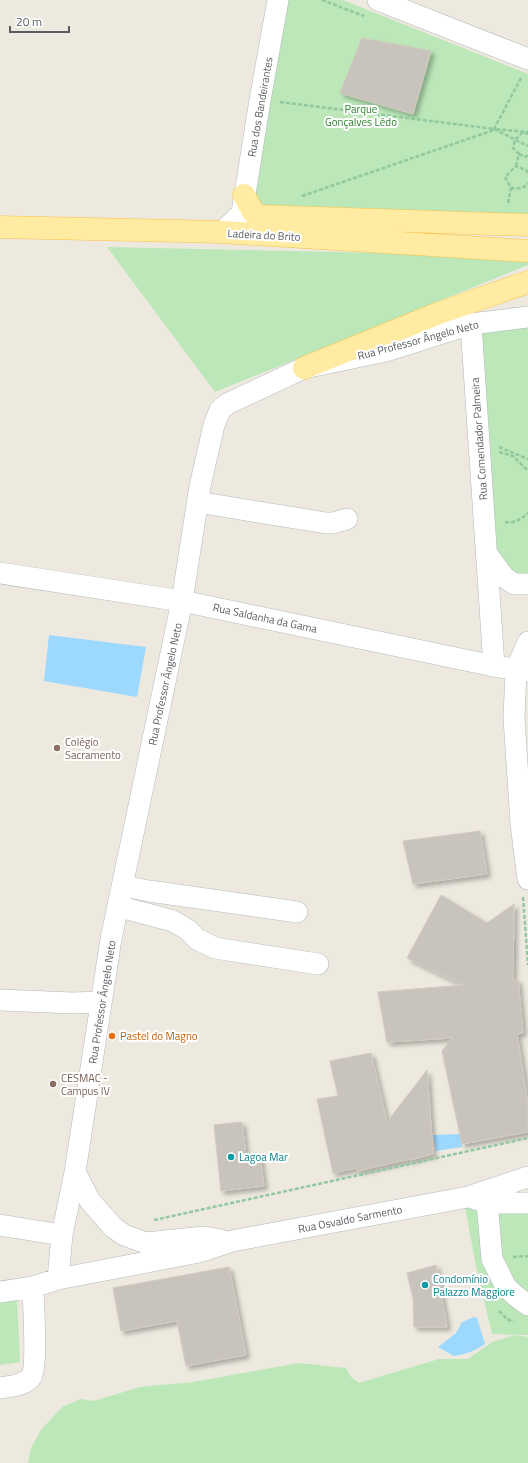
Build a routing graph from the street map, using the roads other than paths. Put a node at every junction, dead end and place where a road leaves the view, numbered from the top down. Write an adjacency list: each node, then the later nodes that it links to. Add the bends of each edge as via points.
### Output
1 (278, 0): 4 (street, Rua dos Bandeirantes)
2 (378, 0): 3 (street)
3 (525, 66)
4 (243, 204): 5 (main road, Ladeira do Brito, via 260,216); 7 (street); 8 (street)
5 (528, 225)
6 (0, 227): 7 (main road, Ladeira do Brito)
7 (222, 232): 8 (main road, Ladeira do Brito)
8 (255, 234): 9 (main road, Ladeira do Brito)
9 (528, 252)
10 (528, 282): 13 (main road, via 439,313)
11 (528, 317): 12 (street, Rua Professor Ângelo Neto)
12 (470, 324): 13 (street, Rua Professor Ângelo Neto, via 386,351); 16 (street, Rua Comendador Palmeira, via 479,447 488,447)
13 (304, 368): 14 (street, Rua Professor Ângelo Neto, via 227,404 220,410 214,425)
14 (197, 502): 15 (street, via 326,523); 19 (street, Rua Professor Ângelo Neto)
15 (347, 519)
16 (487, 554): 18 (street, via 504,577 514,584); 21 (street, Rua Comendador Palmeira)
17 (0, 573): 19 (street, Rua Saldanha da Gama)
18 (528, 584)
19 (182, 601): 21 (street, Rua Saldanha da Gama); 25 (street, Rua Professor Ângelo Neto)
20 (528, 642): 22 (street)
21 (494, 666): 22 (street, Rua Saldanha da Gama)
22 (522, 670): 23 (street, via 514,718 521,824)
23 (526, 845): 24 (street)
24 (525, 887)
25 (121, 895): 26 (street, via 149,891); 28 (street, via 128,909 173,921); 31 (street, Rua Professor Ângelo Neto)
26 (202, 898): 27 (street); 28 (street)
27 (297, 912)
28 (188, 930): 29 (street, via 197,939 215,948)
29 (318, 964)
30 (0, 1000): 31 (street, via 73,1004)
31 (101, 1002): 32 (street, Rua Professor Ângelo Neto)
32 (75, 1172): 37 (street, Rua Professor Ângelo Neto); 38 (street, Rua Osvaldo Sarmento, via 90,1201 113,1227)
33 (528, 1177): 34 (street, Rua Osvaldo Sarmento)
34 (478, 1200): 35 (street, Rua Osvaldo Sarmento, via 493,1203); 39 (street, Rua Osvaldo Sarmento); 44 (street, via 492,1259 506,1287)
35 (528, 1202)
36 (0, 1225): 37 (street)
37 (62, 1235): 41 (street, Rua Professor Ângelo Neto)
38 (124, 1235): 39 (street, Rua Osvaldo Sarmento, via 146,1244 204,1237); 40 (street)
39 (232, 1241): 40 (street, Rua Osvaldo Sarmento, via 199,1252)
40 (122, 1266): 41 (street, Rua Osvaldo Sarmento)
41 (58, 1278): 42 (street, Rua Osvaldo Sarmento)
42 (33, 1287): 43 (street, Rua Osvaldo Sarmento); 45 (street, via 33,1376 22,1384)
43 (0, 1292)
44 (528, 1305)
45 (0, 1388)

